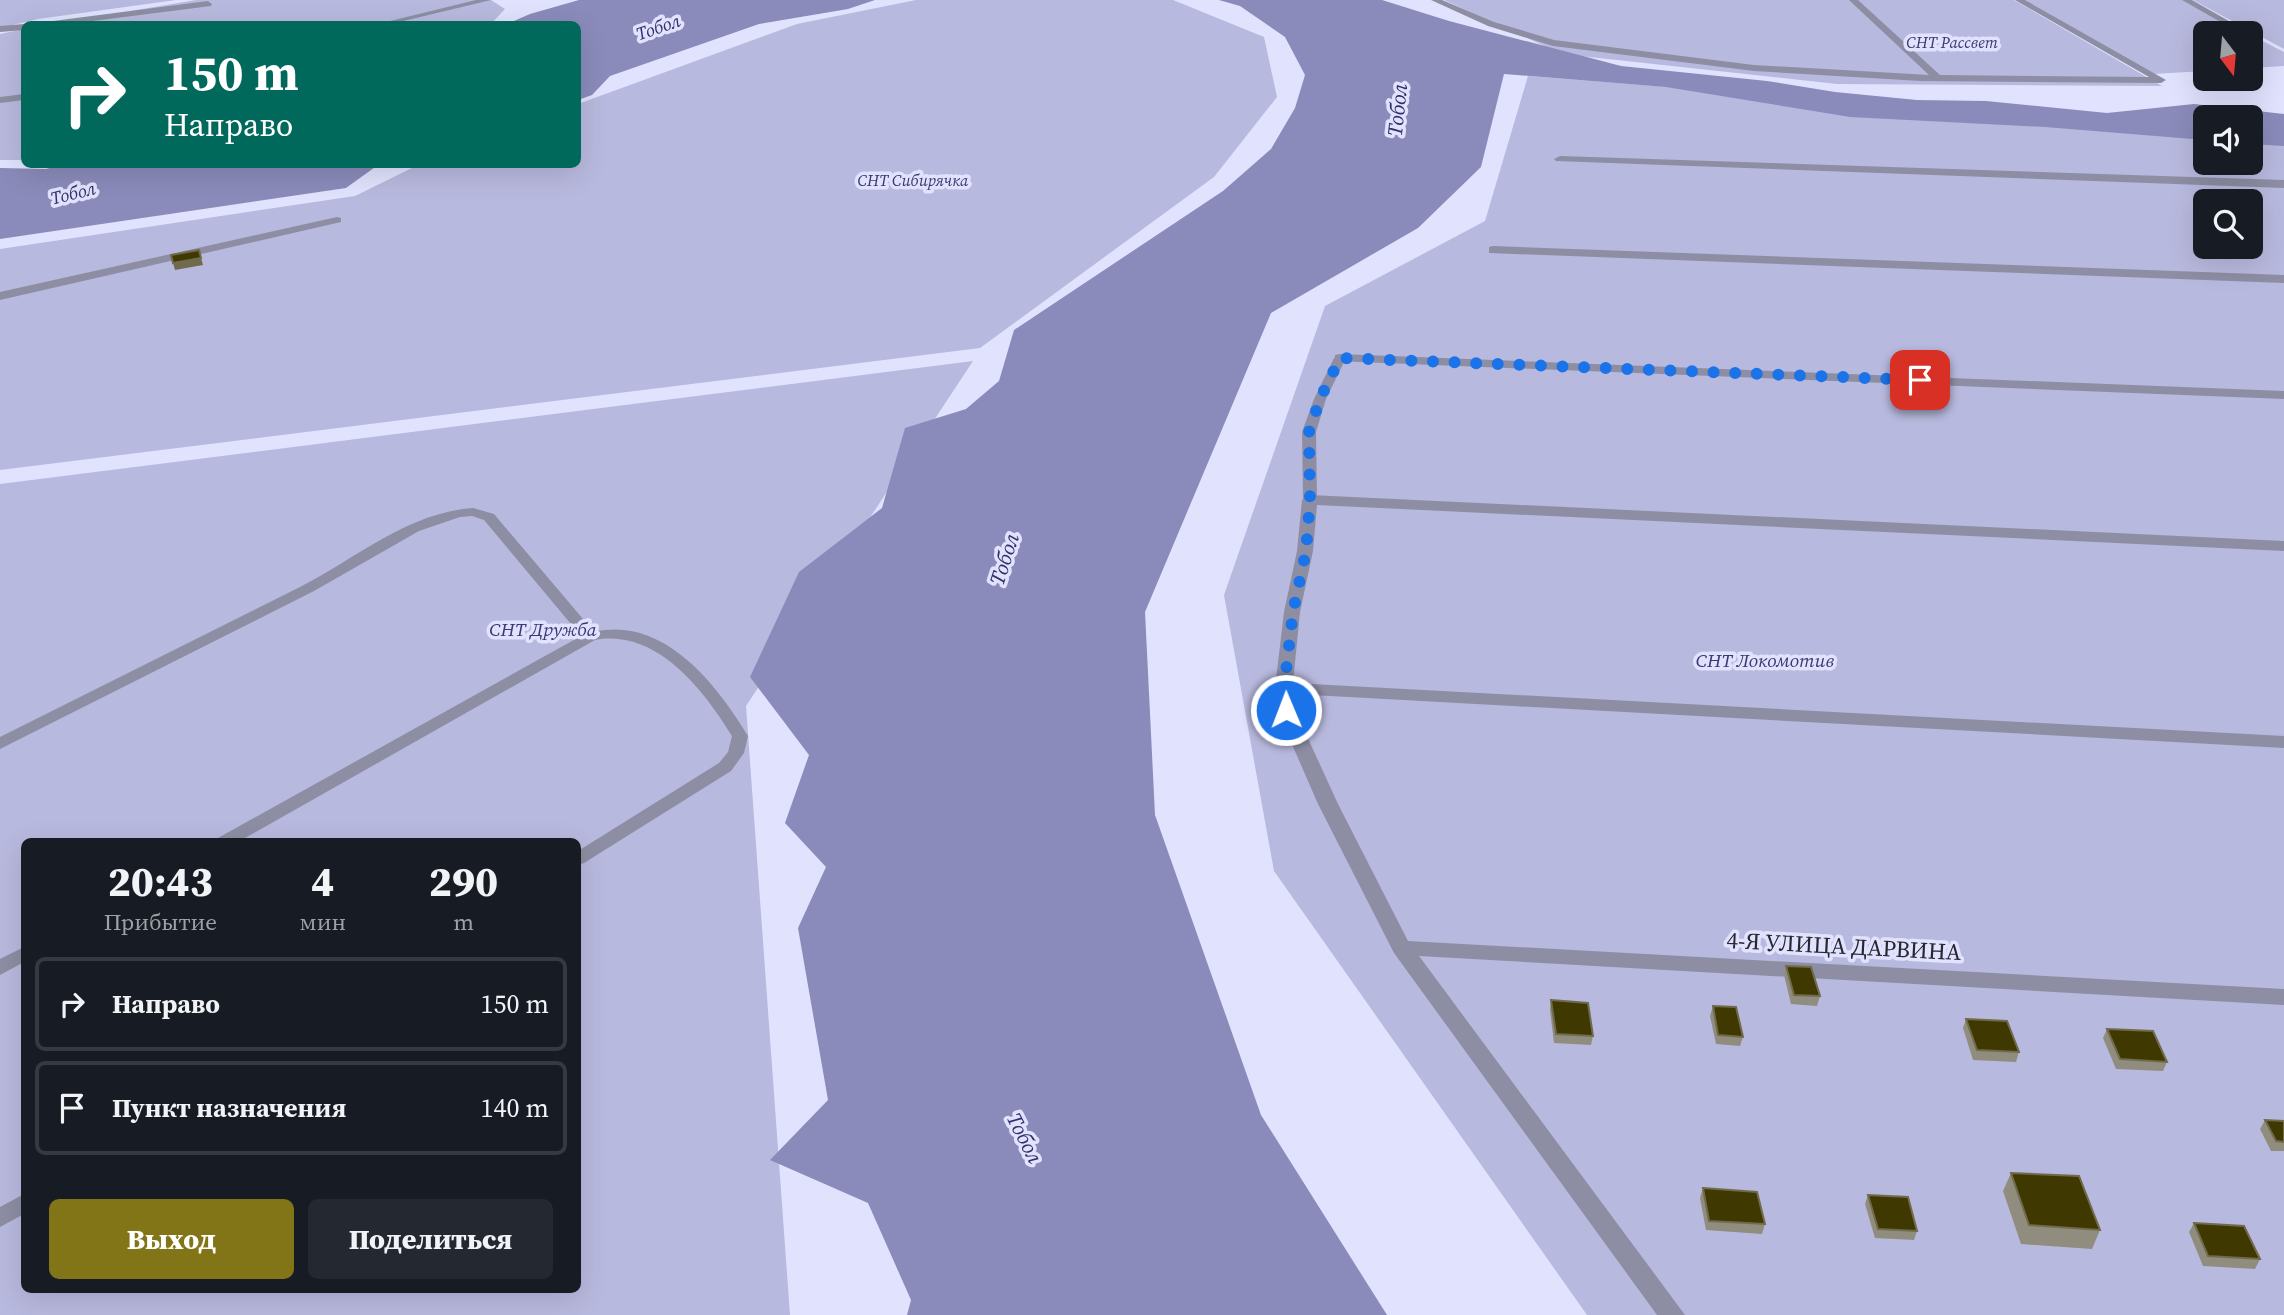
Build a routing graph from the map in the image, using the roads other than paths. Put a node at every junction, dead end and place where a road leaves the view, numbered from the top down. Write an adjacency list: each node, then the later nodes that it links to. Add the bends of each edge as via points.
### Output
1 (487, 0): 8 (lane)
2 (1435, 0): 12 (lane, via 1553,43 1754,68)
3 (1853, 0): 12 (lane)
4 (2019, 0): 12 (lane, via 2161,80)
5 (2186, 0): 9 (lane)
6 (208, 4): 7 (lane)
7 (76, 21)
8 (395, 21)
9 (2224, 21)
10 (21, 27): 11 (lane)
11 (0, 29)
12 (1937, 78)
13 (21, 97): 14 (lane)
14 (0, 100)
15 (1560, 159): 16 (street)
16 (2284, 184)
17 (337, 220): 20 (lane)
18 (1493, 250): 19 (street)
19 (2284, 279)
20 (0, 296)
21 (1340, 358): 22 (street); 23 (lane, via 1309,432)
22 (2284, 395)
23 (1310, 500): 24 (street); 26 (street)
24 (2284, 546)
25 (590, 636): 28 (lane, via 489,517 458,513 414,528 309,588); 29 (lane); 30 (lane, via 629,634 657,647 698,679 740,736 725,767)
26 (1284, 688): 27 (street); 31 (street, via 1286,710 1328,804)
27 (2284, 742)
28 (0, 744)
29 (232, 838)
30 (581, 857)
31 (1401, 948): 34 (street, 4-Я УЛИЦА ДАРВИНА); 37 (street)
32 (21, 956): 33 (lane)
33 (0, 968)
34 (2284, 997)
35 (21, 1205): 36 (lane)
36 (0, 1218)
37 (1672, 1315)

